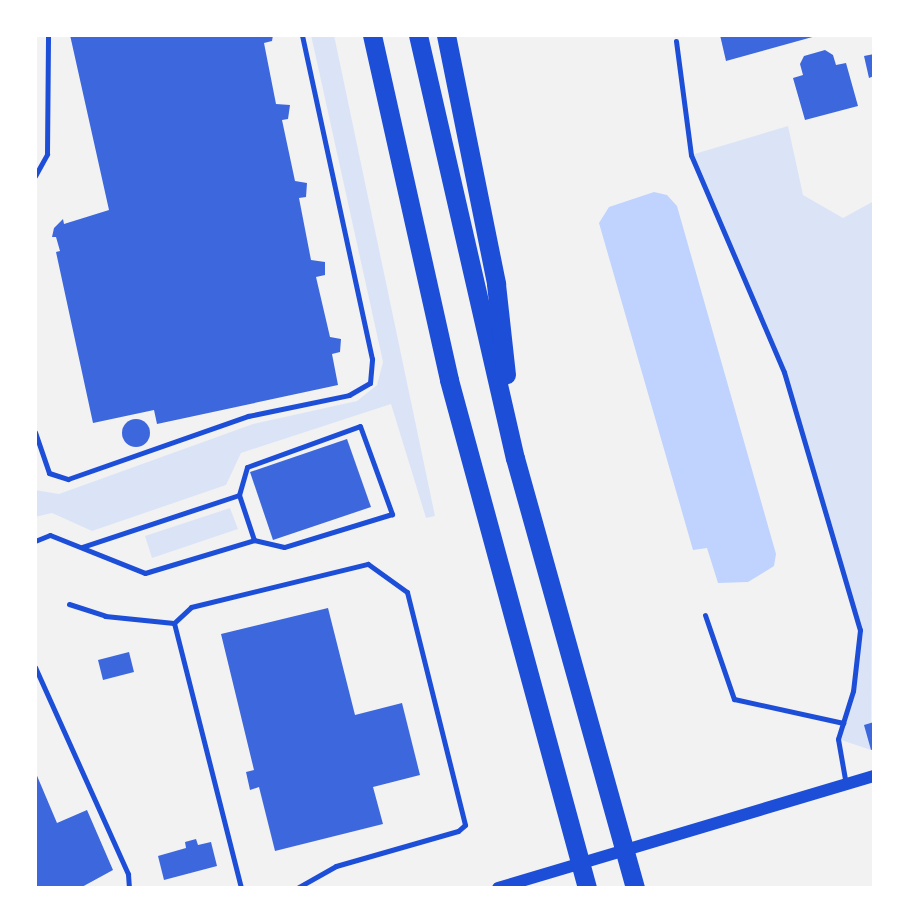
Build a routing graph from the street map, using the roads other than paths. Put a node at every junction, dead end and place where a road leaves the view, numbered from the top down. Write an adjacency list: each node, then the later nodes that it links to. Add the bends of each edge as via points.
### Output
1 (48, 35): 7 (lane, via 47,154)
2 (302, 35): 8 (lane, via 372,359 370,383 349,395 248,416 68,479 49,473)
3 (372, 35): 25 (highway, via 449,380)
4 (418, 35): 9 (highway)
5 (446, 35): 9 (highway, via 496,284)
6 (676, 41): 18 (lane, via 691,155 784,372 860,630 853,691)
7 (35, 176)
8 (35, 432)
9 (515, 458): 26 (highway)
10 (239, 495): 11 (lane); 11 (lane, via 247,467 360,426 392,513 284,547); 13 (lane)
11 (254, 540): 13 (lane, via 145,573)
12 (35, 541): 13 (lane, via 50,535)
13 (82, 547)
14 (69, 604): 16 (lane, via 105,616)
15 (705, 615): 18 (lane, via 734,699)
16 (174, 623): 22 (lane); 23 (lane, via 191,607 368,564 407,592 465,825 458,831 336,866)
17 (35, 667): 21 (lane, via 128,874)
18 (843, 723): 20 (lane, via 838,739)
19 (874, 776): 20 (street)
20 (846, 785): 24 (street)
21 (129, 888)
22 (241, 888)
23 (297, 888)
24 (498, 888)
25 (587, 888)
26 (635, 888)

